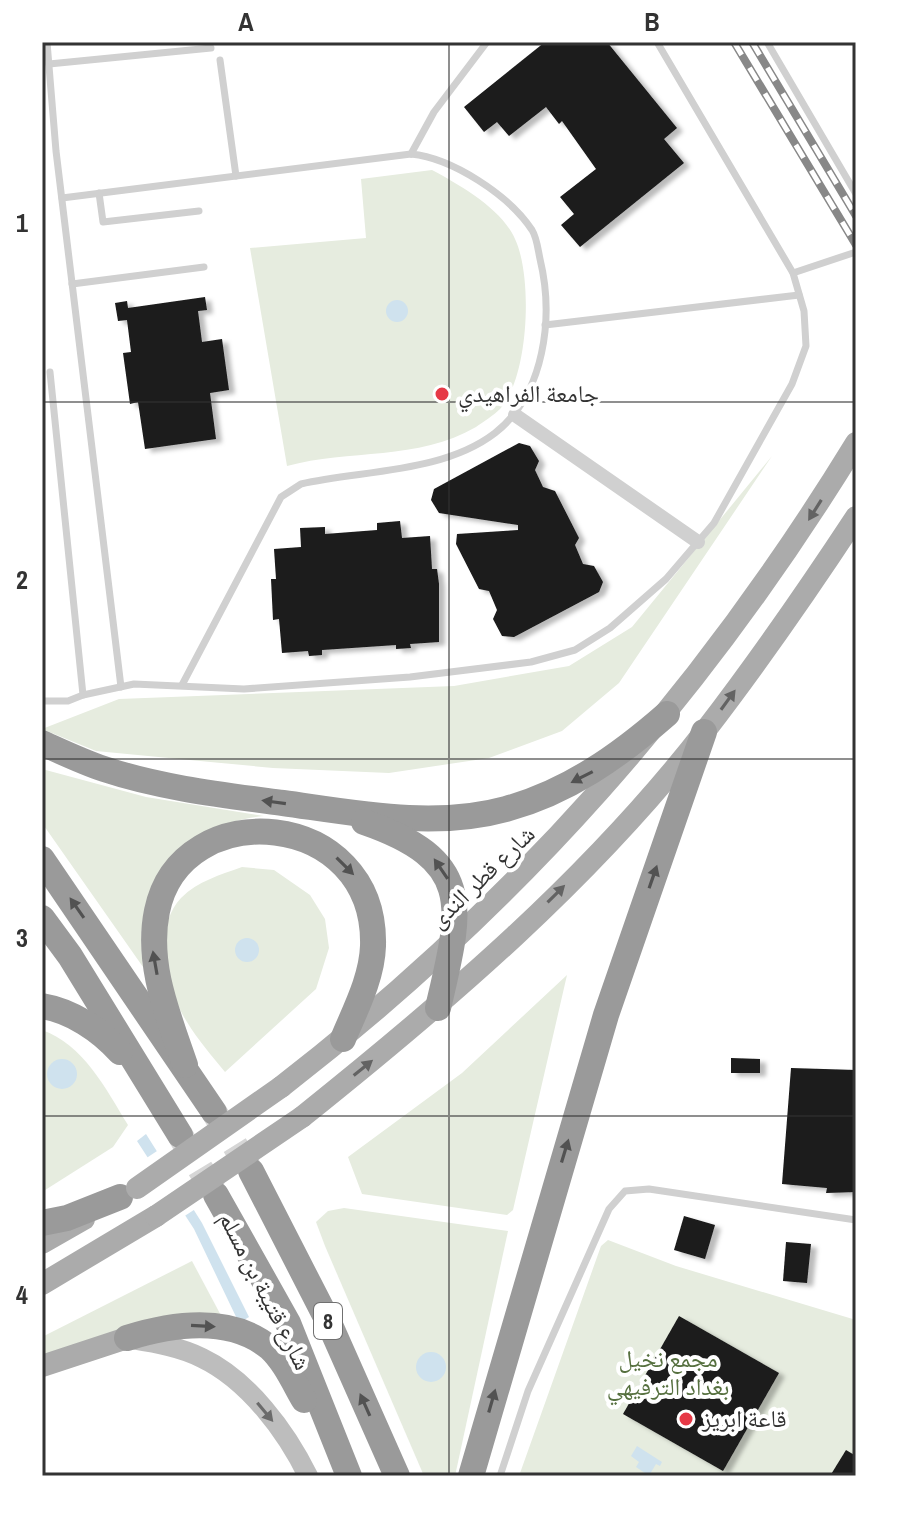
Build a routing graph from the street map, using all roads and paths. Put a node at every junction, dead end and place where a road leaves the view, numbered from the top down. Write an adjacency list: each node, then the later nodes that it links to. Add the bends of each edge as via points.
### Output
1 (47, 42): 7 (lane)
2 (487, 42): 8 (lane, via 434,112)
3 (657, 42): 16 (lane)
4 (767, 42): 11 (lane)
5 (211, 48): 7 (lane)
6 (220, 60): 9 (lane)
7 (49, 64): 12 (lane)
8 (411, 154): 9 (lane); 19 (lane, via 432,156 472,176 533,231 544,277)
9 (236, 176): 10 (lane)
10 (99, 193): 12 (lane); 13 (lane, via 103,222)
11 (856, 194)
12 (62, 198): 17 (lane)
13 (199, 211)
14 (856, 252): 16 (lane)
15 (204, 267): 17 (lane)
16 (793, 273): 18 (lane)
17 (72, 284): 26 (lane)
18 (799, 295): 19 (lane); 24 (lane, via 806,346 792,384 714,523)
19 (545, 325): 21 (lane, via 542,354)
20 (50, 372): 27 (lane)
21 (515, 415): 24 (street); 25 (lane, via 493,435 458,453 301,484 281,497)
22 (856, 443): 29 (main road, شارع قطر الندى, one-way to 29, via 810,518)
23 (856, 517): 30 (main road, one-way to 23)
24 (698, 542): 25 (lane, via 666,579 610,628 575,650 410,677 244,689)
25 (182, 685): 26 (lane)
26 (121, 687): 27 (lane)
27 (83, 695): 28 (lane)
28 (42, 701)
29 (667, 714): 32 (highway, one-way to 32, via 600,767 505,809 416,818); 35 (main road, شارع قطر الندى, via 581,815)
30 (704, 732): 37 (main road, one-way to 30, via 589,861); 55 (highway, one-way to 30, via 606,1015)
31 (42, 743): 32 (highway, one-way to 31, via 156,782 104,769)
32 (325, 809): 35 (highway, one-way to 32, via 452,888 440,864 389,831)
33 (42, 859): 39 (highway, one-way to 33)
34 (42, 918): 40 (highway)
35 (452, 943): 37 (highway); 38 (main road, شارع قطر الندى)
36 (42, 1006): 40 (highway, via 96,1030)
37 (438, 1008): 49 (main road, one-way to 37, bridge, via 156,1216 302,1117)
38 (343, 1039): 39 (highway, one-way to 38, via 153,952 157,909 172,876 197,851 229,836 269,830 304,838 330,851 355,874 370,906 373,948 366,984); 44 (main road, شارع قطر الندى, bridge)
39 (185, 1065): 41 (highway)
40 (148, 1082): 42 (highway)
41 (214, 1112)
42 (180, 1135)
43 (251, 1171): 54 (highway, شارع قتيبة بن مسلم / 8, one-way to 43, via 330,1325)
44 (128, 1193): 47 (highway); 48 (main road, شارع قطر الندى)
45 (216, 1195): 53 (highway, شارع قتيبة بن مسلم / 8, via 288,1323)
46 (856, 1220): 56 (lane, via 649,1189 625,1191 609,1209 528,1391)
47 (42, 1223)
48 (42, 1243)
49 (42, 1284)
50 (127, 1338): 51 (main road); 52 (street, one-way to 52, via 184,1350 221,1369 284,1435); 53 (highway, one-way to 53, via 188,1325 249,1335 282,1362)
51 (42, 1366)
52 (308, 1476)
53 (348, 1476)
54 (397, 1476)
55 (471, 1476)
56 (500, 1476)

